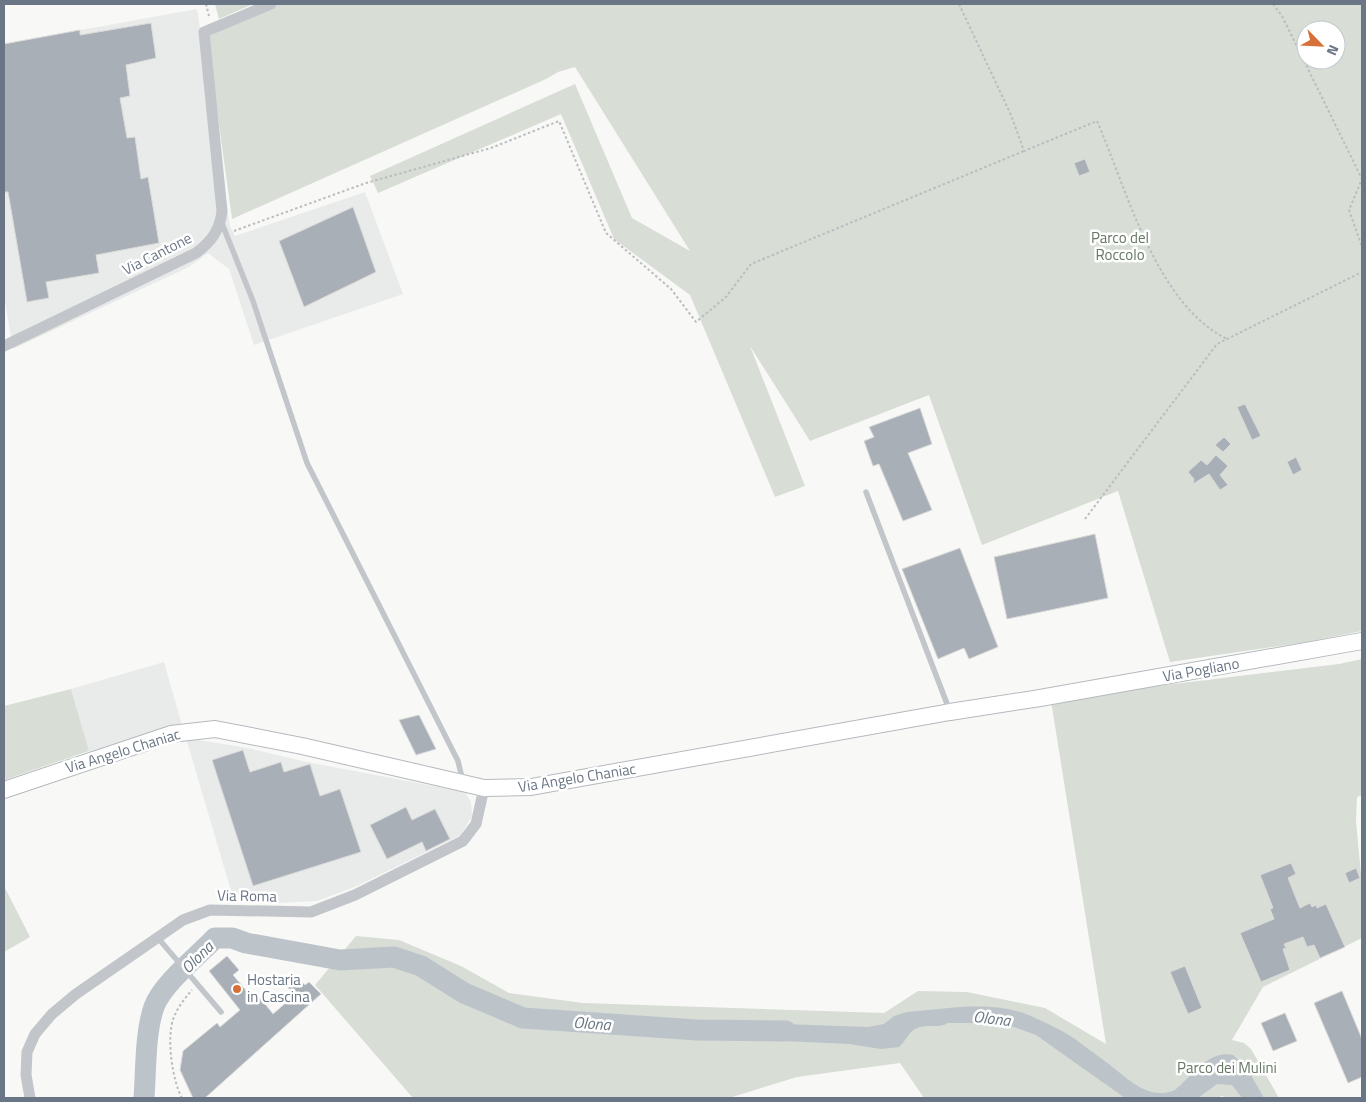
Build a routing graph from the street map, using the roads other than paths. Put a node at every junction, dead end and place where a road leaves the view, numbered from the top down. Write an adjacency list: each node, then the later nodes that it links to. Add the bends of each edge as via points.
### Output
1 (271, 4): 2 (street, Via Cantone, via 208,30)
2 (221, 221): 3 (street, Via Cantone, via 209,243 196,253); 8 (lane, via 253,301 307,463 458,761)
3 (4, 346)
4 (866, 492): 7 (lane)
5 (1362, 641): 6 (street, Via Pogliano)
6 (1040, 698): 7 (street, Via Angelo Chaniac)
7 (950, 712): 9 (street, Via Angelo Chaniac, via 531,787)
8 (464, 784): 9 (street, Via Angelo Chaniac); 10 (street, Via Angelo Chaniac, via 247,734 199,729 152,740)
9 (484, 788): 11 (street, Via Roma, via 476,824 463,840 355,895 311,912 210,910 183,920)
10 (4, 790)
11 (158, 938): 12 (lane); 13 (street, Via Roma, via 76,994 35,1034 27,1052)
12 (221, 1012)
13 (30, 1098)

